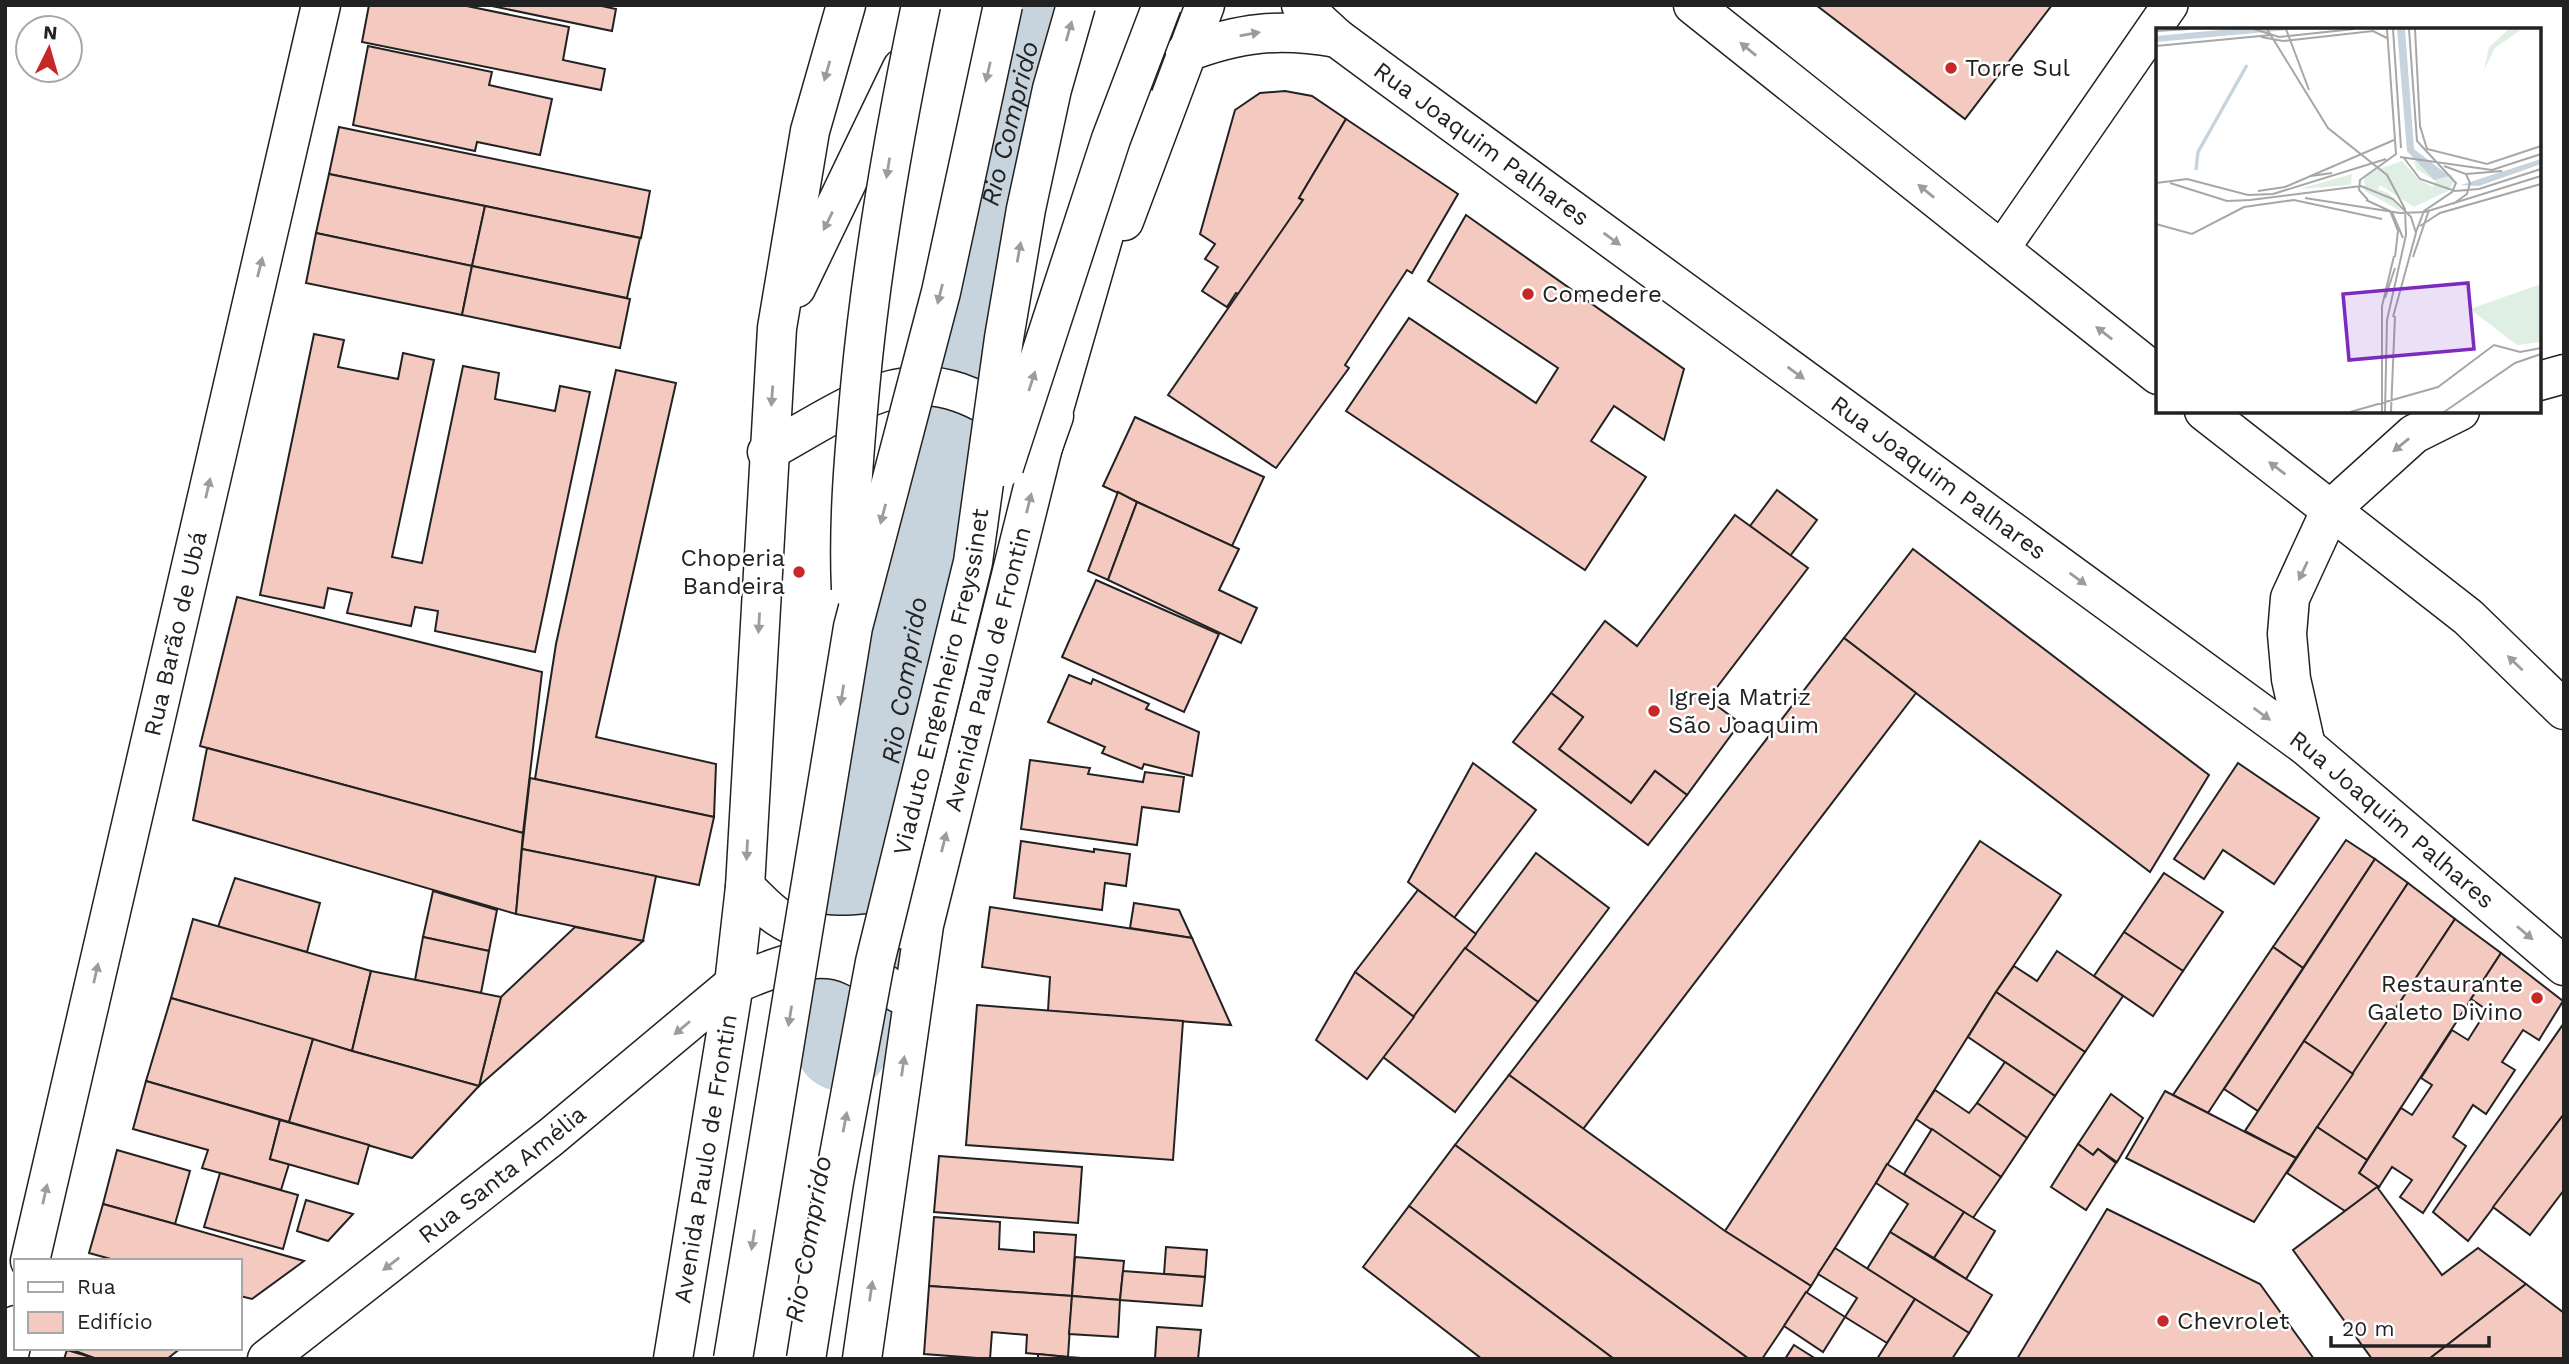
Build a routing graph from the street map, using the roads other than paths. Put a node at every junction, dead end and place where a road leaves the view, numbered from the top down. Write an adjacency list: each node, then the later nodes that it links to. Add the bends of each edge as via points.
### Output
1 (321, 5): 34 (main road, Rua Barão de Ubá, one-way to 1)
2 (846, 5): 15 (main road, Avenida Paulo de Frontin, one-way to 15, via 810,131)
3 (921, 5): 25 (main road, one-way to 25, bridge, via 871,270 848,531)
4 (932, 5): 15 (main road, Avenida Paulo de Frontin, one-way to 15)
5 (1003, 5): 25 (main road, one-way to 25, bridge, via 941,292)
6 (1076, 5): 24 (main road, Viaduto Engenheiro Freyssinet, one-way to 6, bridge, via 1026,209)
7 (1164, 5): 21 (main road, via 1147,85); 24 (main road, one-way to 7, bridge, via 1111,139)
8 (1205, 5): 13 (main road, Avenida Paulo de Frontin)
9 (1301, 5): 12 (main road, Rua Joaquim Palhares)
10 (1693, 5): 14 (main road, one-way to 10)
11 (2170, 5): 14 (street)
12 (1337, 38): 13 (main road, one-way to 12, via 1221,39 1259,32 1298,31); 27 (main road, Rua Joaquim Palhares, one-way to 27)
13 (1185, 53): 21 (main road, Avenida Paulo de Frontin)
14 (2000, 251): 16 (main road, one-way to 14)
15 (777, 328): 22 (main road, Avenida Paulo de Frontin, one-way to 22)
16 (2156, 373)
17 (2564, 374): 18 (main road)
18 (2541, 380)
19 (2207, 413): 23 (main road, one-way to 19)
20 (2456, 413): 23 (main road, one-way to 23, via 2406,441)
21 (1043, 447): 22 (main road, via 985,402 943,387 913,384 857,402); 29 (main road, Avenida Paulo de Frontin, one-way to 21)
22 (768, 452): 28 (main road, Avenida Paulo de Frontin, one-way to 28)
23 (2331, 509): 26 (main road, one-way to 23, via 2468,617); 27 (main road, one-way to 27, via 2290,597 2291,679)
24 (973, 562): 40 (main road, Viaduto Engenheiro Freyssinet, one-way to 24, bridge, via 875,962)
25 (853, 627): 39 (main road, one-way to 39, bridge)
26 (2564, 710)
27 (2306, 746): 31 (main road, Rua Joaquim Palhares, one-way to 31)
28 (745, 887): 30 (main road); 32 (main road, Avenida Paulo de Frontin)
29 (924, 925): 30 (main road); 33 (main road, Avenida Paulo de Frontin)
30 (807, 945): 32 (main road); 33 (main road)
31 (2564, 966)
32 (734, 984): 37 (main road, Rua Santa Amélia, one-way to 37, via 551,1137); 38 (main road, Avenida Paulo de Frontin)
33 (912, 1001): 41 (main road, Avenida Paulo de Frontin, one-way to 33)
34 (30, 1259)
35 (14, 1334): 36 (main road)
36 (8, 1359)
37 (267, 1359)
38 (673, 1359)
39 (733, 1359)
40 (806, 1359)
41 (862, 1359)

